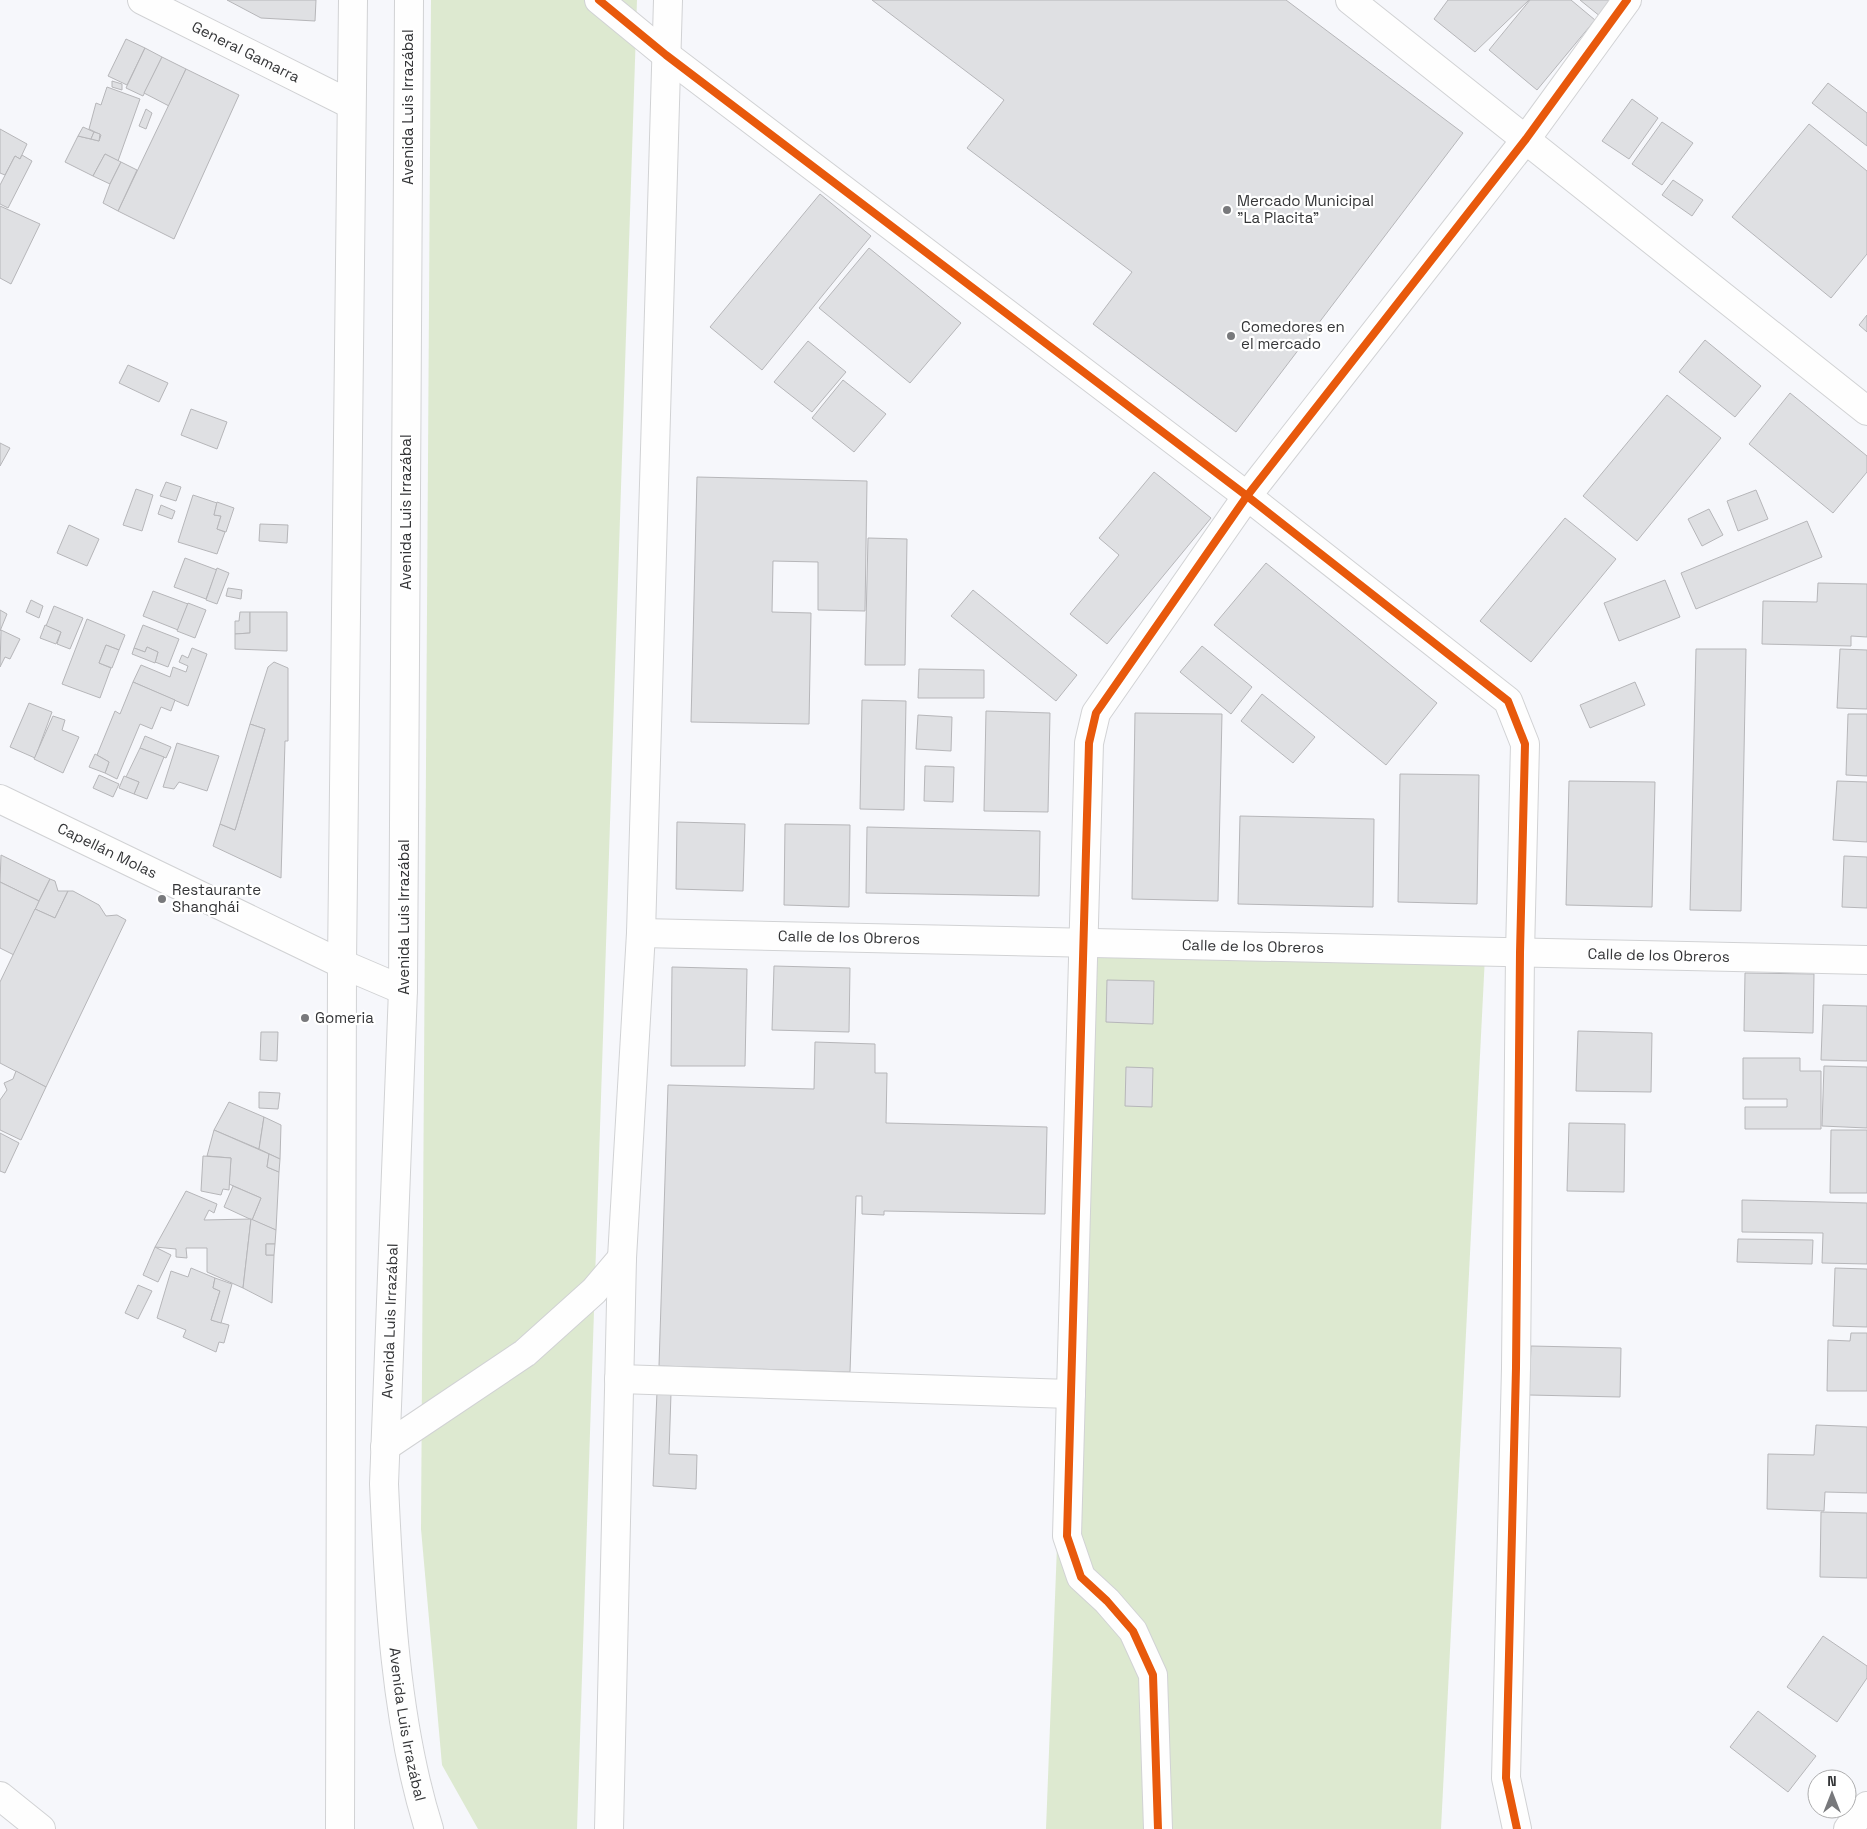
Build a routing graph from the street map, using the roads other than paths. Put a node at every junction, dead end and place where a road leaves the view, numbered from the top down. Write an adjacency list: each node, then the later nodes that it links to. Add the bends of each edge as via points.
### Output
1 (142, 0): 9 (main road, General Gamarra)
2 (353, 0): 9 (main road)
3 (409, 0): 19 (main road, Avenida Luis Irrazábal)
4 (599, 0): 8 (main road)
5 (668, 0): 8 (main road)
6 (1350, 0): 10 (main road)
7 (1627, 0): 10 (main road)
8 (666, 55): 12 (main road); 14 (main road)
9 (350, 104): 18 (main road)
10 (1526, 139): 11 (main road); 12 (main road)
11 (1867, 410)
12 (1247, 496): 15 (main road, via 1096,713 1089,743); 16 (main road, via 1508,701 1525,744)
13 (0, 799): 18 (main road, Capellán Molas)
14 (641, 933): 15 (main road, Calle de los Obreros); 20 (main road)
15 (1082, 941): 16 (main road, Calle de los Obreros); 22 (main road)
16 (1520, 953): 17 (main road, Calle de los Obreros); 31 (main road, via 1516,1368 1506,1778)
17 (1867, 960)
18 (342, 964): 19 (main road, Capellán Molas); 27 (main road)
19 (403, 990): 23 (main road, Avenida Luis Irrazábal)
20 (622, 1258): 21 (main road); 23 (main road, via 594,1291 525,1353)
21 (619, 1379): 22 (main road); 29 (main road)
22 (1071, 1394): 30 (main road, via 1067,1536 1081,1577 1133,1631 1153,1675)
23 (385, 1447): 28 (main road, Avenida Luis Irrazábal, via 387,1559 400,1690 420,1799)
24 (0, 1796): 26 (main road)
25 (1867, 1806): 32 (main road)
26 (41, 1829)
27 (340, 1829)
28 (429, 1829)
29 (609, 1829)
30 (1158, 1829)
31 (1517, 1829)
32 (1848, 1829)

